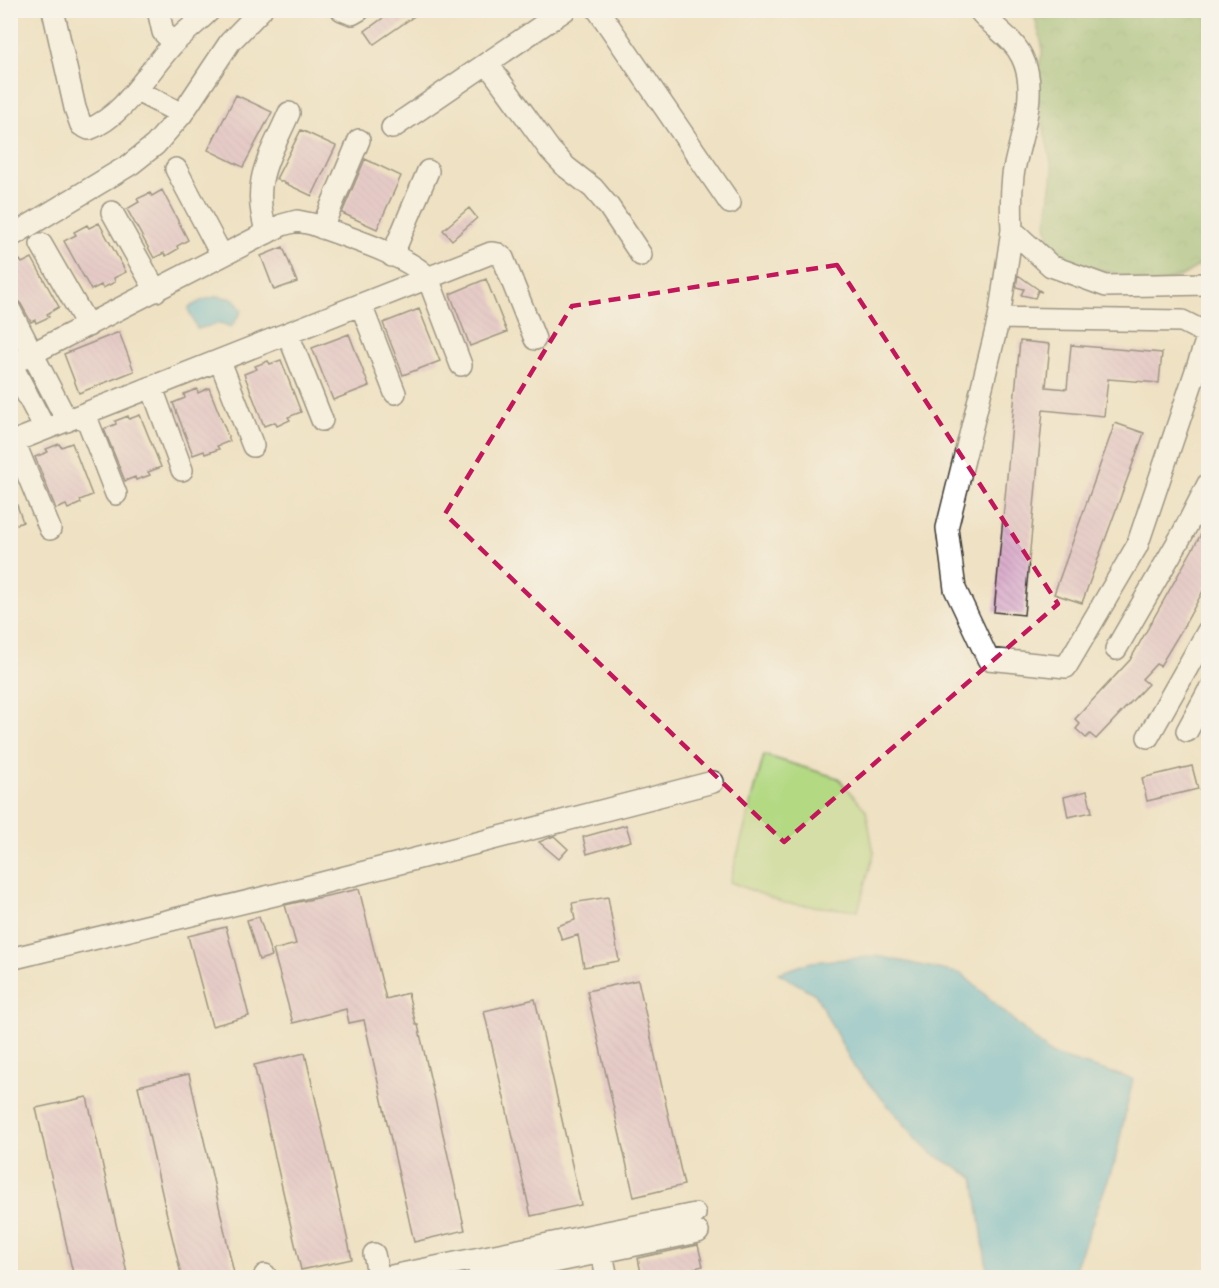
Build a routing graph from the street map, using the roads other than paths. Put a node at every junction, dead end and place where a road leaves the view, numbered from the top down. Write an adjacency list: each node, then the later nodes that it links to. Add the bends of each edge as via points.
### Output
1 (53, 10): 12 (street, via 81,125 89,129 100,125)
2 (158, 10): 10 (street, via 163,32)
3 (210, 10): 10 (street)
4 (261, 10): 14 (street, via 230,42)
5 (342, 10): 6 (street, via 352,14)
6 (359, 10)
7 (565, 10): 11 (street)
8 (598, 10): 19 (street)
9 (979, 10): 22 (street, via 1009,39 1028,72 1029,99 1013,175)
10 (174, 43): 12 (street)
11 (488, 63): 15 (street); 26 (street, via 550,150 593,188)
12 (137, 91): 14 (street)
13 (290, 113): 23 (street, via 262,174 262,216)
14 (182, 114): 24 (street, via 130,164)
15 (392, 128)
16 (359, 140): 21 (street)
17 (176, 169): 27 (street)
18 (428, 171): 28 (street)
19 (730, 203)
20 (112, 212): 31 (street)
21 (322, 228): 23 (street, via 293,221); 28 (street)
22 (1012, 230): 30 (street, via 1051,267 1106,286); 34 (street)
23 (267, 233): 27 (street)
24 (10, 237)
25 (41, 244): 35 (street)
26 (641, 255)
27 (222, 256): 31 (street)
28 (392, 256): 29 (street, via 413,264)
29 (428, 278): 32 (street); 38 (street, via 495,253 503,258); 42 (street)
30 (1209, 284)
31 (156, 291): 35 (street)
32 (361, 304): 36 (street); 44 (street)
33 (10, 310): 39 (street)
34 (999, 318): 37 (street, via 1182,321); 37 (street, via 947,528 955,589 988,659 1066,667 1137,546)
35 (88, 326): 39 (street)
36 (288, 334): 40 (street); 46 (street)
37 (1209, 334)
38 (535, 339)
39 (33, 354): 41 (street); 45 (street)
40 (220, 361): 43 (street); 49 (street)
41 (11, 364): 47 (street)
42 (461, 365)
43 (152, 388): 45 (street); 50 (street)
44 (395, 393)
45 (76, 417): 47 (street); 52 (street)
46 (322, 420)
47 (45, 429): 48 (street)
48 (12, 442): 53 (street)
49 (254, 446)
50 (182, 470)
51 (1209, 484): 55 (street)
52 (116, 494)
53 (50, 529)
54 (1209, 631): 58 (street)
55 (1116, 649)
56 (1209, 692): 57 (street)
57 (1187, 731)
58 (1148, 737)
59 (713, 782): 60 (street)
60 (10, 959)
61 (696, 1223): 62 (street)
62 (598, 1235): 64 (street); 66 (street)
63 (374, 1254): 65 (street)
64 (486, 1266): 65 (street)
65 (381, 1278)
66 (607, 1278)

